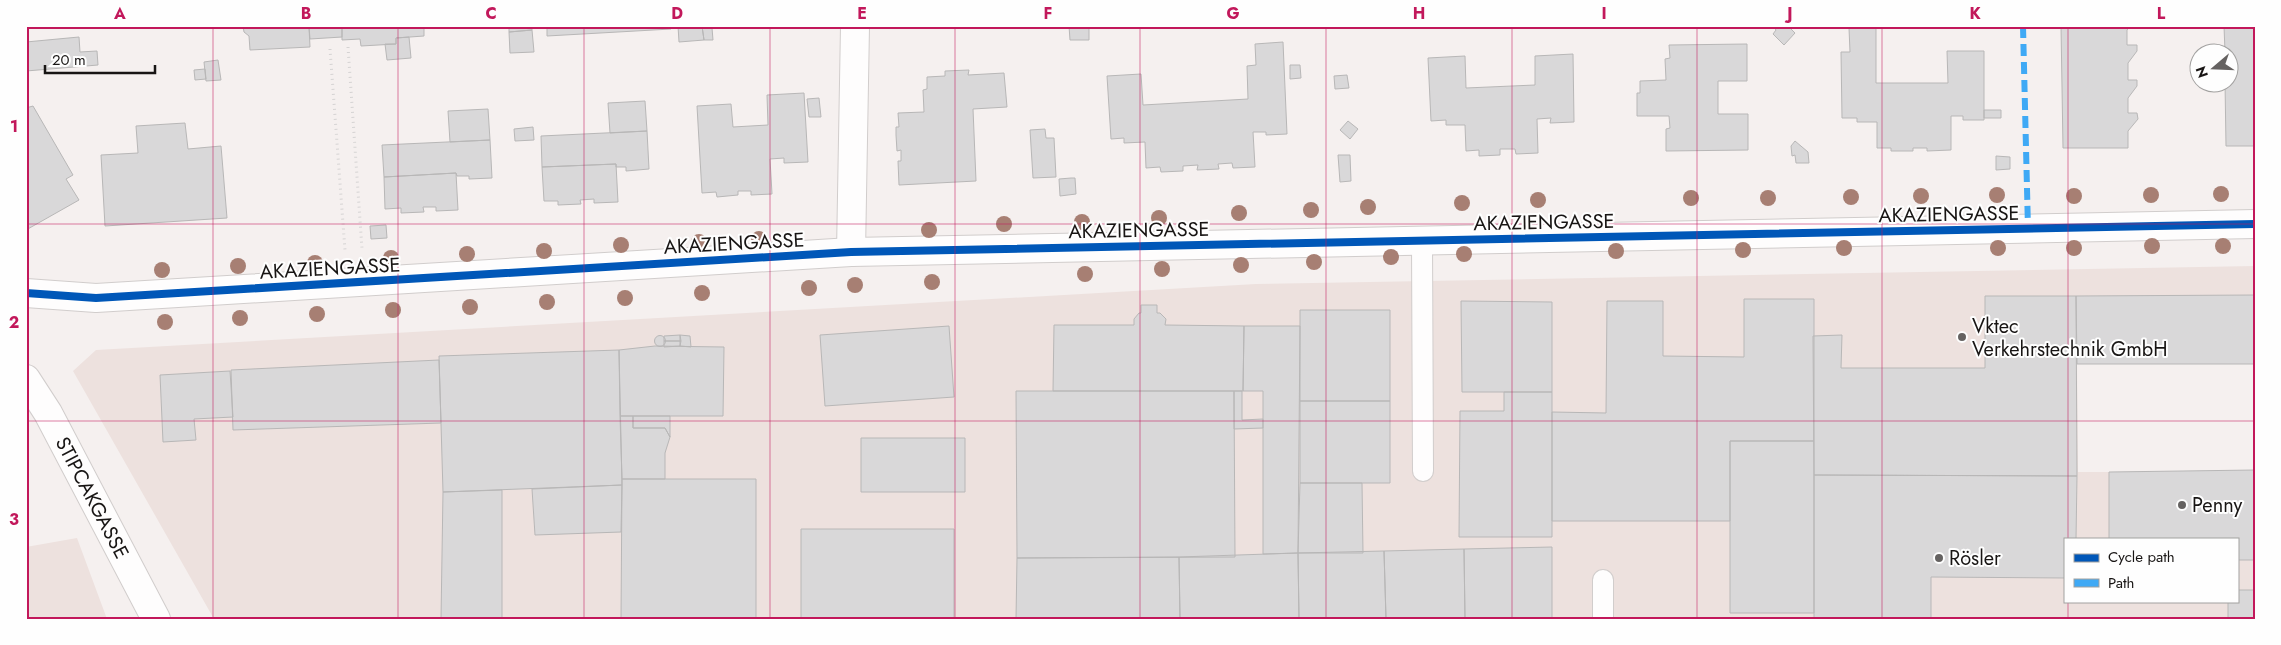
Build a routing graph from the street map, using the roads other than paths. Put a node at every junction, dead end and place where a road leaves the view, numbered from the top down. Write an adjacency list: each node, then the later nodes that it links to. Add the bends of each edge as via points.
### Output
1 (855, 26): 4 (street)
2 (2255, 224): 3 (street, AKAZIENGASSE)
3 (1422, 241): 4 (street, AKAZIENGASSE); 7 (lane)
4 (851, 252): 5 (street, AKAZIENGASSE, via 96,298)
5 (26, 293)
6 (26, 379): 9 (street, STIPCAKGASSE, via 48,413)
7 (1423, 472)
8 (1603, 580): 10 (lane)
9 (156, 619)
10 (1603, 619)

